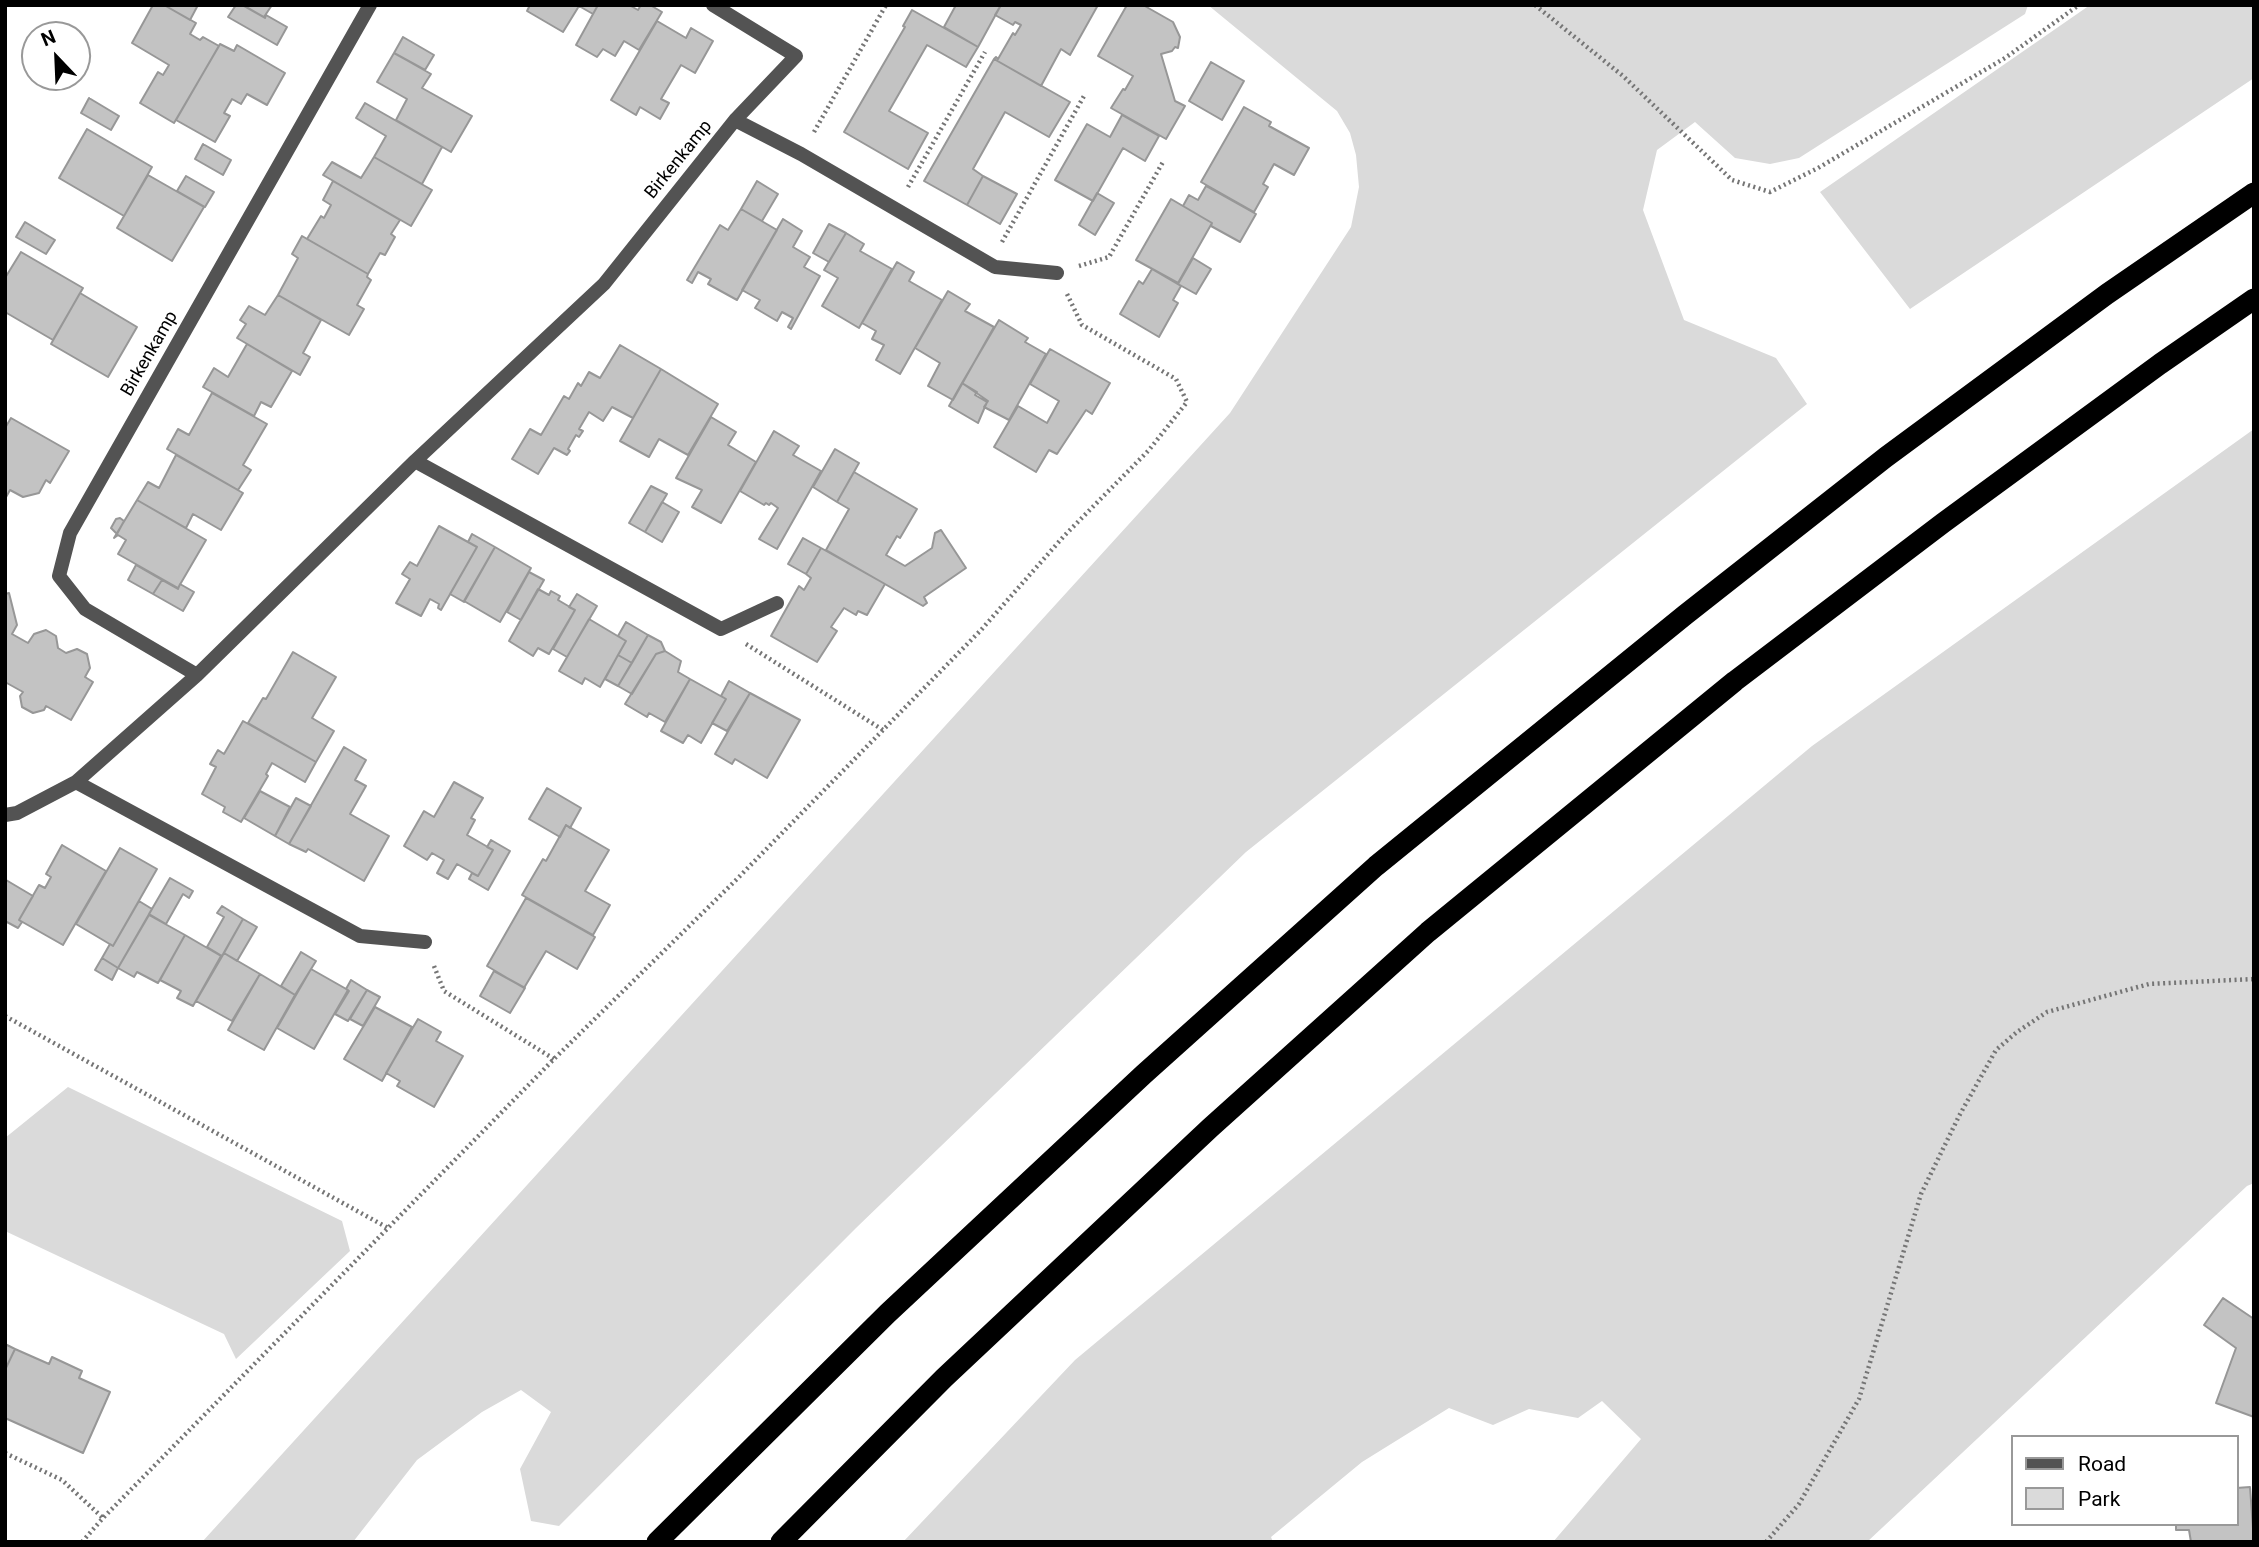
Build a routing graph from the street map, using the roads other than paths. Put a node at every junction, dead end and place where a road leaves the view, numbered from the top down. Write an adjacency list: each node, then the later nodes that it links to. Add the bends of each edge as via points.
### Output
1 (370, 5): 9 (street, Birkenkamp, via 69,533 58,576 85,609)
2 (713, 5): 3 (street, Birkenkamp, via 796,56)
3 (735, 120): 5 (street, Birkenkamp, via 995,267); 7 (street, Birkenkamp, via 604,284)
4 (2254, 193): 13 (highway, via 2107,293 1886,457 1376,866 897,1304)
5 (1057, 273)
6 (2254, 299): 14 (highway, via 1943,523 1735,681 1428,932 1210,1128 944,1378)
7 (415, 461): 8 (street, via 721,629); 9 (street, Birkenkamp)
8 (777, 603)
9 (197, 675): 10 (street, Birkenkamp)
10 (76, 782): 11 (street, Birkenkamp); 12 (street, via 360,936)
11 (5, 815)
12 (425, 942)
13 (657, 1542)
14 (781, 1542)

